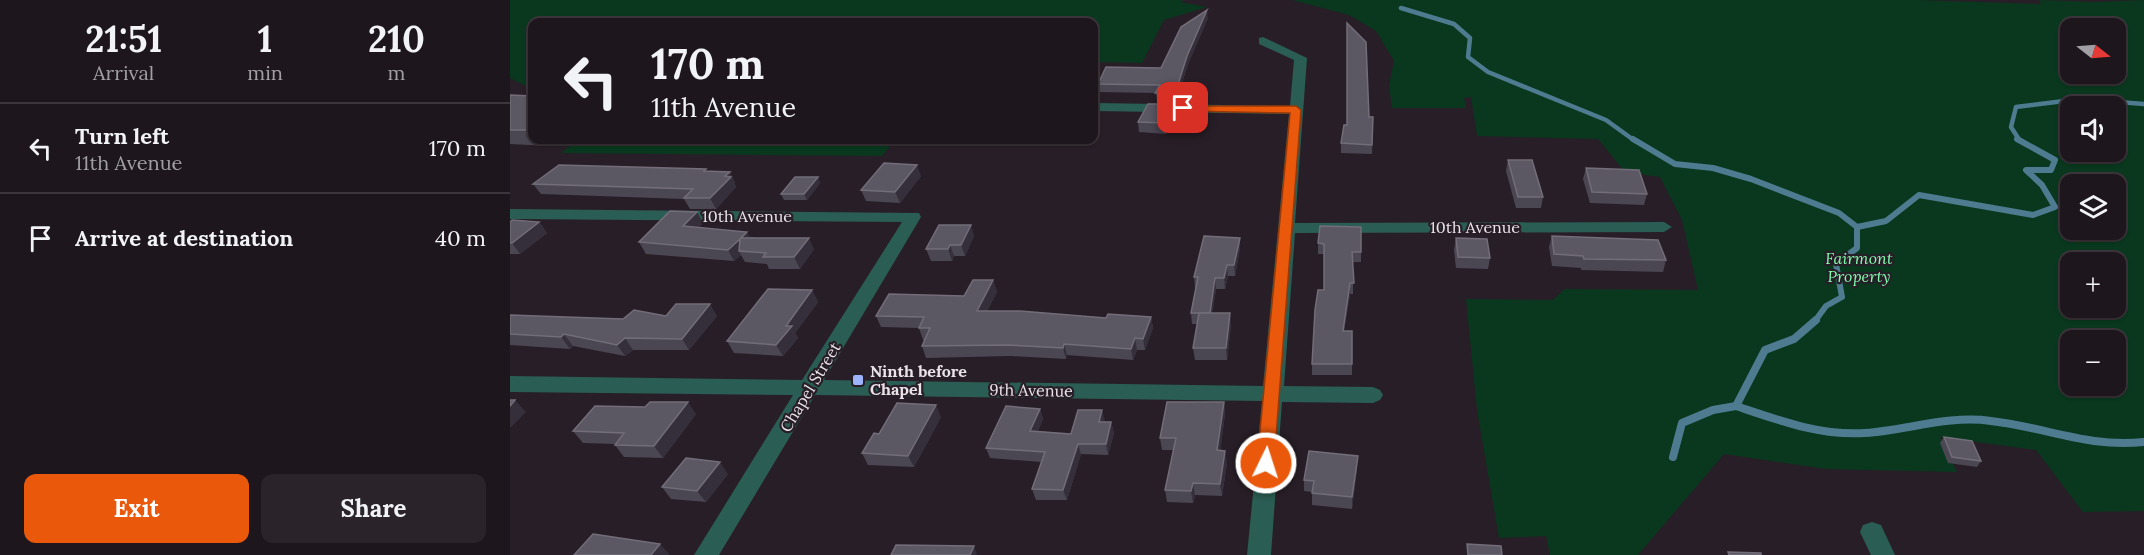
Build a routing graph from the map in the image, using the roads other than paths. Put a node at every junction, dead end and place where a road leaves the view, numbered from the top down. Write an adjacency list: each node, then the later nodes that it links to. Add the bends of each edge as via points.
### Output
1 (1263, 41): 3 (street, via 1301,58)
2 (1098, 107): 3 (street)
3 (1296, 110): 7 (street)
4 (510, 214): 5 (street, 10th Avenue)
5 (913, 217): 9 (street, Chapel Street)
6 (1664, 227): 7 (street, 10th Avenue)
7 (1287, 228): 10 (street)
8 (510, 384): 9 (street, 9th Avenue)
9 (811, 387): 10 (street, 9th Avenue); 13 (street, Chapel Street)
10 (1271, 394): 11 (street, 9th Avenue); 14 (street)
11 (1373, 395)
12 (1872, 532): 15 (street)
13 (706, 555)
14 (1259, 555)
15 (1883, 555)

